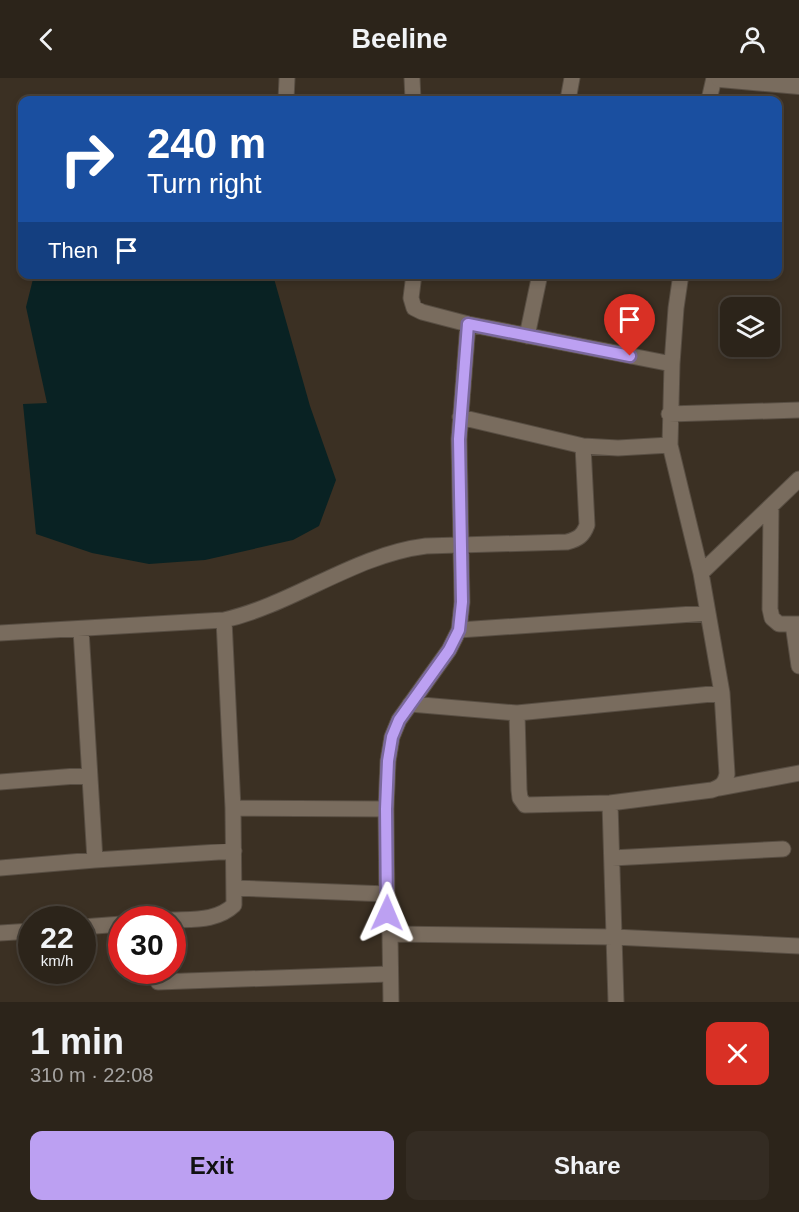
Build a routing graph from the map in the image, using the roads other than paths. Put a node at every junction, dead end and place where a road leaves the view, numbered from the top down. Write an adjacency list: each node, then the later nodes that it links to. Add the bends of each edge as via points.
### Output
1 (287, 78): 7 (street)
2 (412, 78): 8 (street)
3 (572, 78): 9 (street)
4 (714, 78): 10 (street)
5 (720, 78): 6 (street)
6 (799, 82)
7 (286, 96)
8 (413, 96)
9 (569, 96)
10 (710, 96)
11 (413, 279): 14 (street, via 414,308)
12 (537, 279): 15 (street)
13 (680, 279): 16 (street)
14 (468, 324): 15 (street); 19 (street)
15 (527, 336): 16 (street)
16 (672, 364): 18 (street)
17 (799, 410): 18 (street)
18 (669, 414): 20 (street)
19 (460, 417): 21 (street); 24 (street)
20 (670, 445): 21 (street); 25 (street)
21 (583, 446): 24 (street, via 588,525 577,540)
22 (799, 478): 23 (street)
23 (771, 506): 25 (street); 28 (street, via 770,609 778,624)
24 (461, 547): 27 (street, via 426,546 385,555 248,614); 30 (street)
25 (701, 573): 26 (street)
26 (708, 613): 30 (street); 33 (street)
27 (224, 620): 29 (street); 41 (street)
28 (796, 624): 32 (street)
29 (81, 630): 31 (street); 37 (street)
30 (459, 630): 34 (street)
31 (0, 633)
32 (799, 666)
33 (722, 693): 35 (street); 39 (street, via 727,774)
34 (410, 704): 35 (street); 42 (street, via 392,737)
35 (517, 713): 40 (street, via 519,790 525,805)
36 (799, 773): 39 (street)
37 (89, 775): 38 (street); 46 (street)
38 (0, 782)
39 (720, 788): 40 (street)
40 (610, 803): 45 (street)
41 (233, 808): 42 (street); 44 (street)
42 (386, 809): 49 (street)
43 (783, 849): 45 (street)
44 (234, 851): 46 (street); 48 (street)
45 (612, 858): 54 (street)
46 (95, 860): 47 (street)
47 (0, 868)
48 (234, 888): 49 (street); 50 (street, via 234,905 225,914)
49 (387, 894): 53 (street)
50 (186, 919)
51 (18, 932): 52 (street)
52 (0, 933)
53 (390, 934): 54 (street); 56 (street)
54 (614, 937): 55 (street); 59 (street)
55 (799, 946)
56 (389, 974): 57 (street); 58 (street)
57 (186, 981)
58 (391, 1002)
59 (616, 1002)

